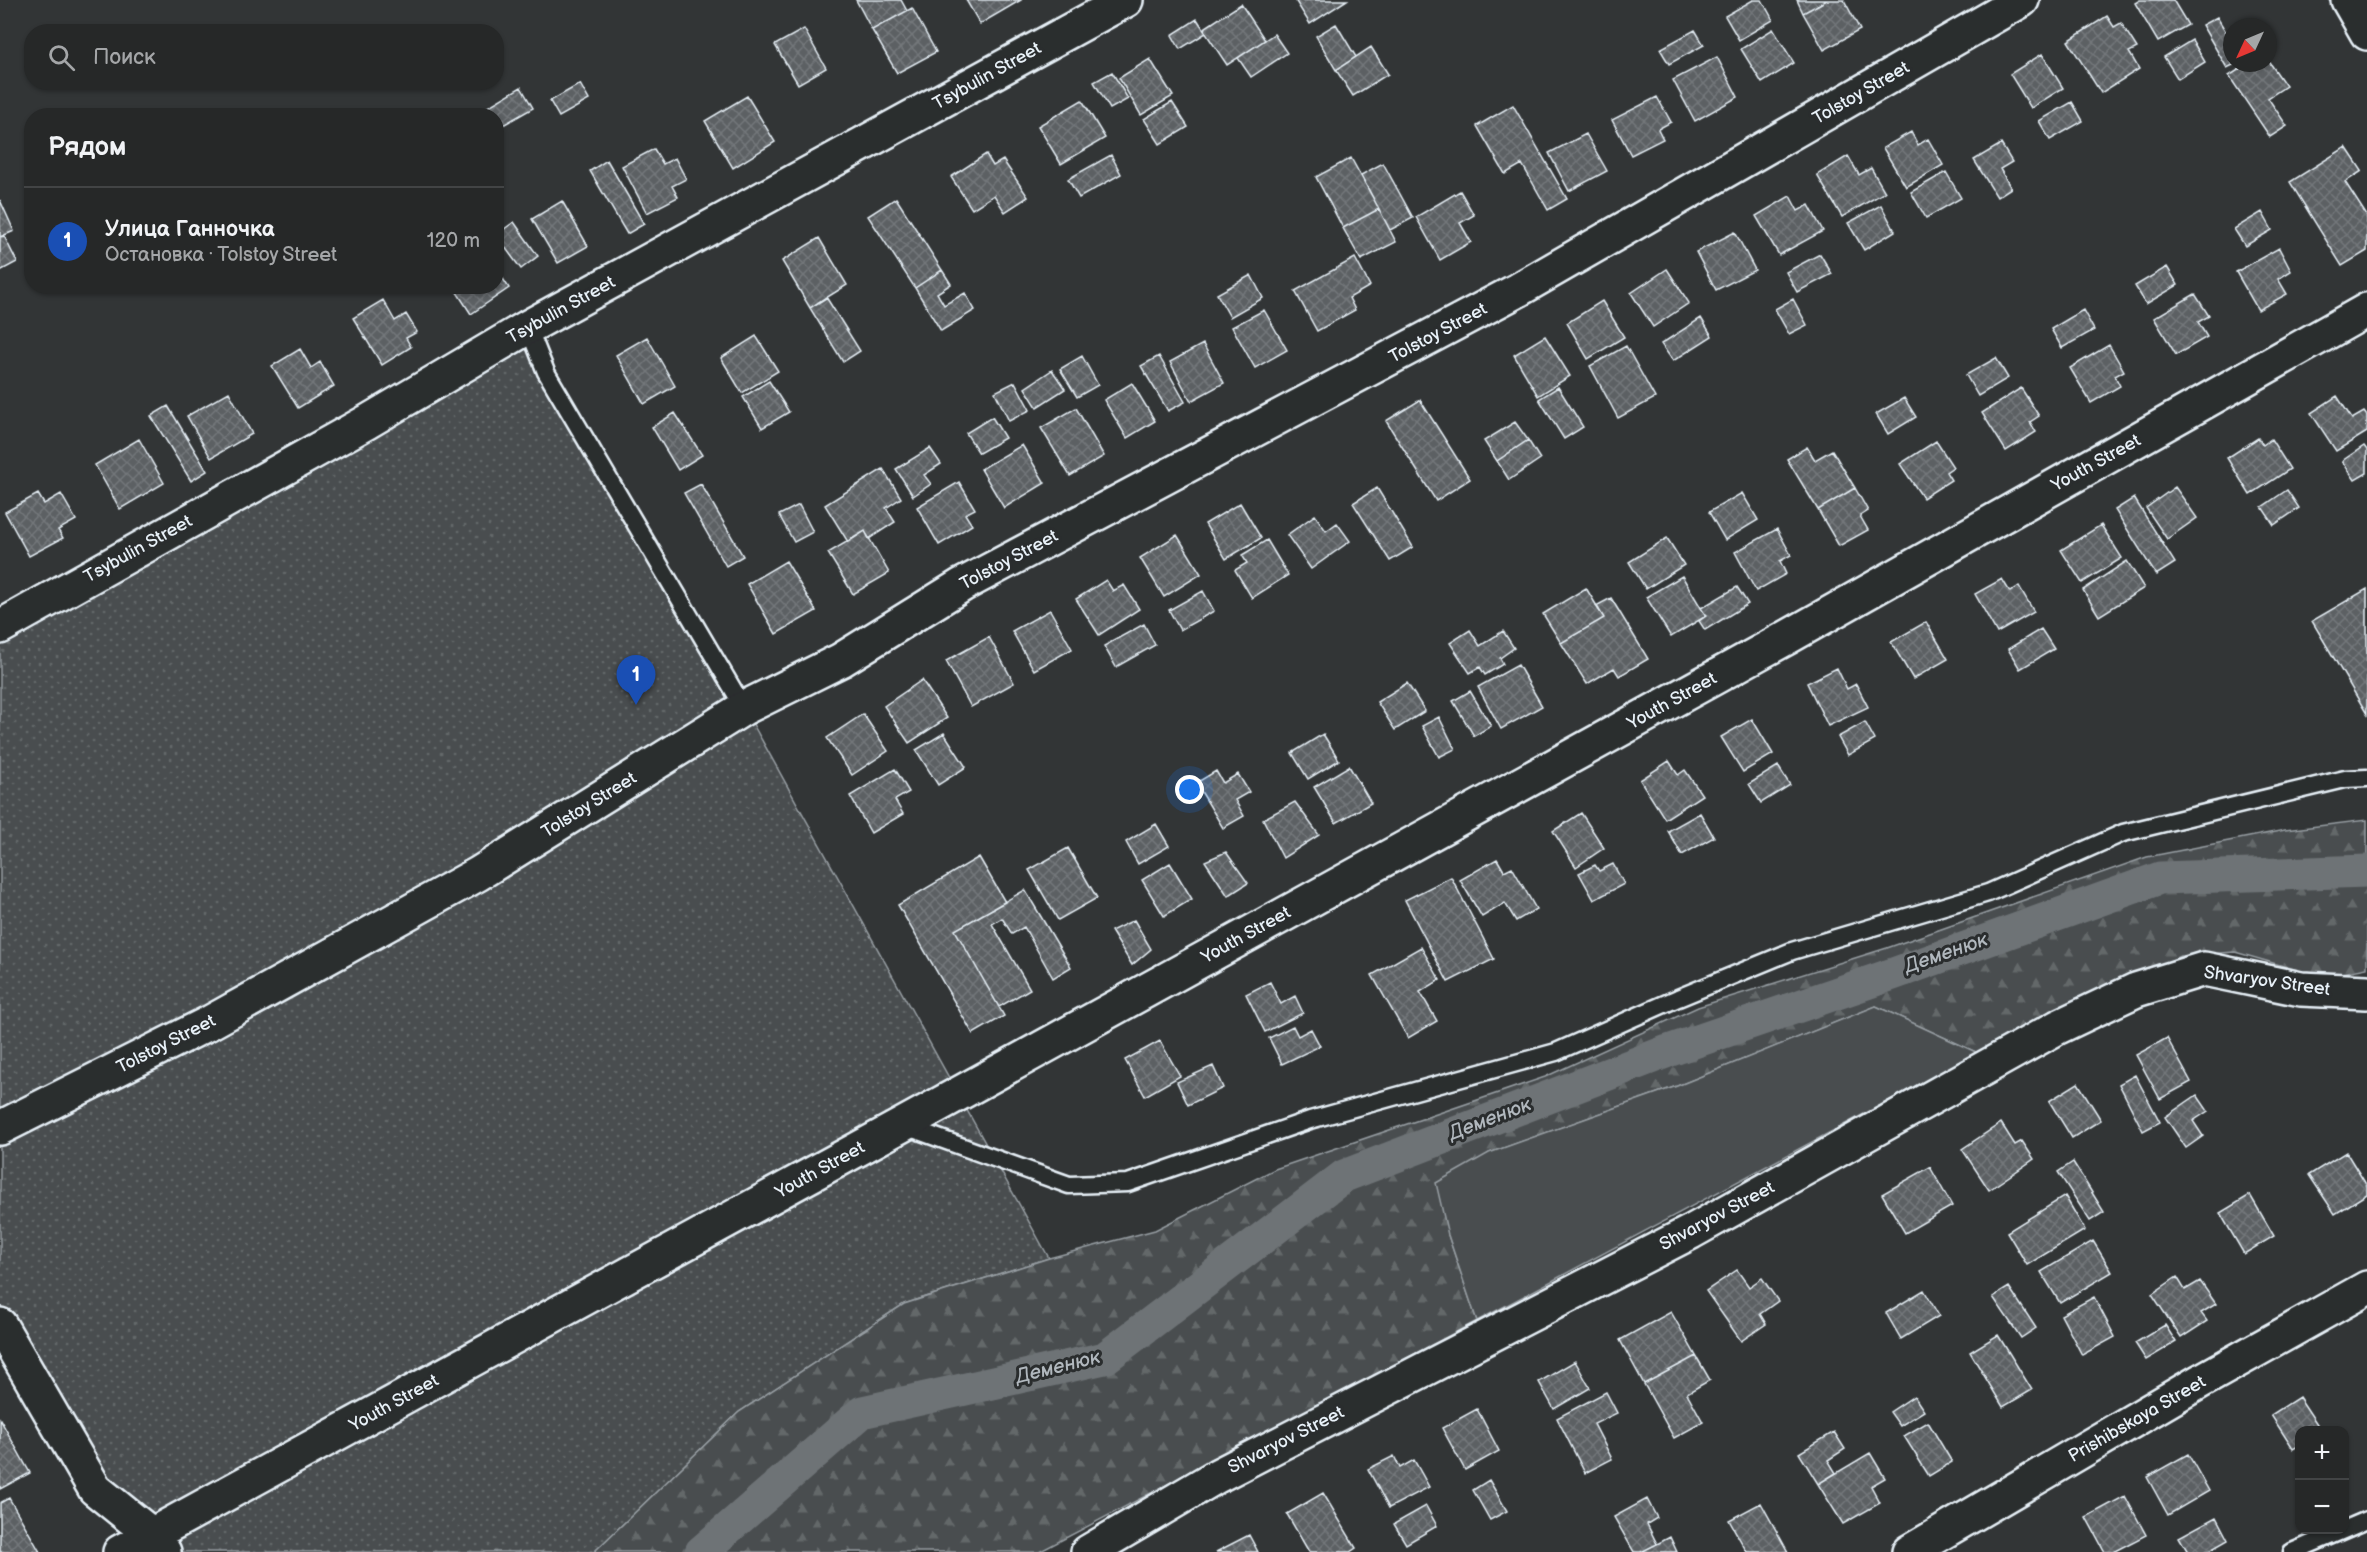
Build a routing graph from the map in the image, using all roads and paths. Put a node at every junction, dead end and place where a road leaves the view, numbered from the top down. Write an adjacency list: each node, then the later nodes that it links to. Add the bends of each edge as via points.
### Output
1 (1126, 0): 6 (street, Tsybulin Street)
2 (2022, 0): 8 (street, Tolstoy Street, via 1518,290 962,585 841,660)
3 (2348, 0): 4 (street)
4 (2367, 33)
5 (2367, 310): 11 (street, Youth Street, via 1788,637)
6 (528, 327): 7 (street, Tsybulin Street, via 367,422); 8 (lane, via 546,372)
7 (0, 627)
8 (744, 708): 12 (street, Tolstoy Street, via 478,874 209,1023)
9 (2367, 778): 11 (lane, via 2345,778 2123,833 1988,893 1792,951 1556,1052 1310,1119 1128,1182 1069,1185)
10 (2367, 992): 18 (street, Shvaryov Street, via 2301,989 2204,969 2136,990 2058,1027 1691,1232 1217,1476)
11 (902, 1125): 16 (street, Youth Street)
12 (0, 1128)
13 (2367, 1288): 19 (street, Prishibskaya Street)
14 (0, 1325): 16 (street, via 95,1489)
15 (2367, 1520): 20 (lane)
16 (158, 1543): 17 (street, Youth Street)
17 (120, 1552)
18 (1088, 1552)
19 (1909, 1552)
20 (2292, 1552)

